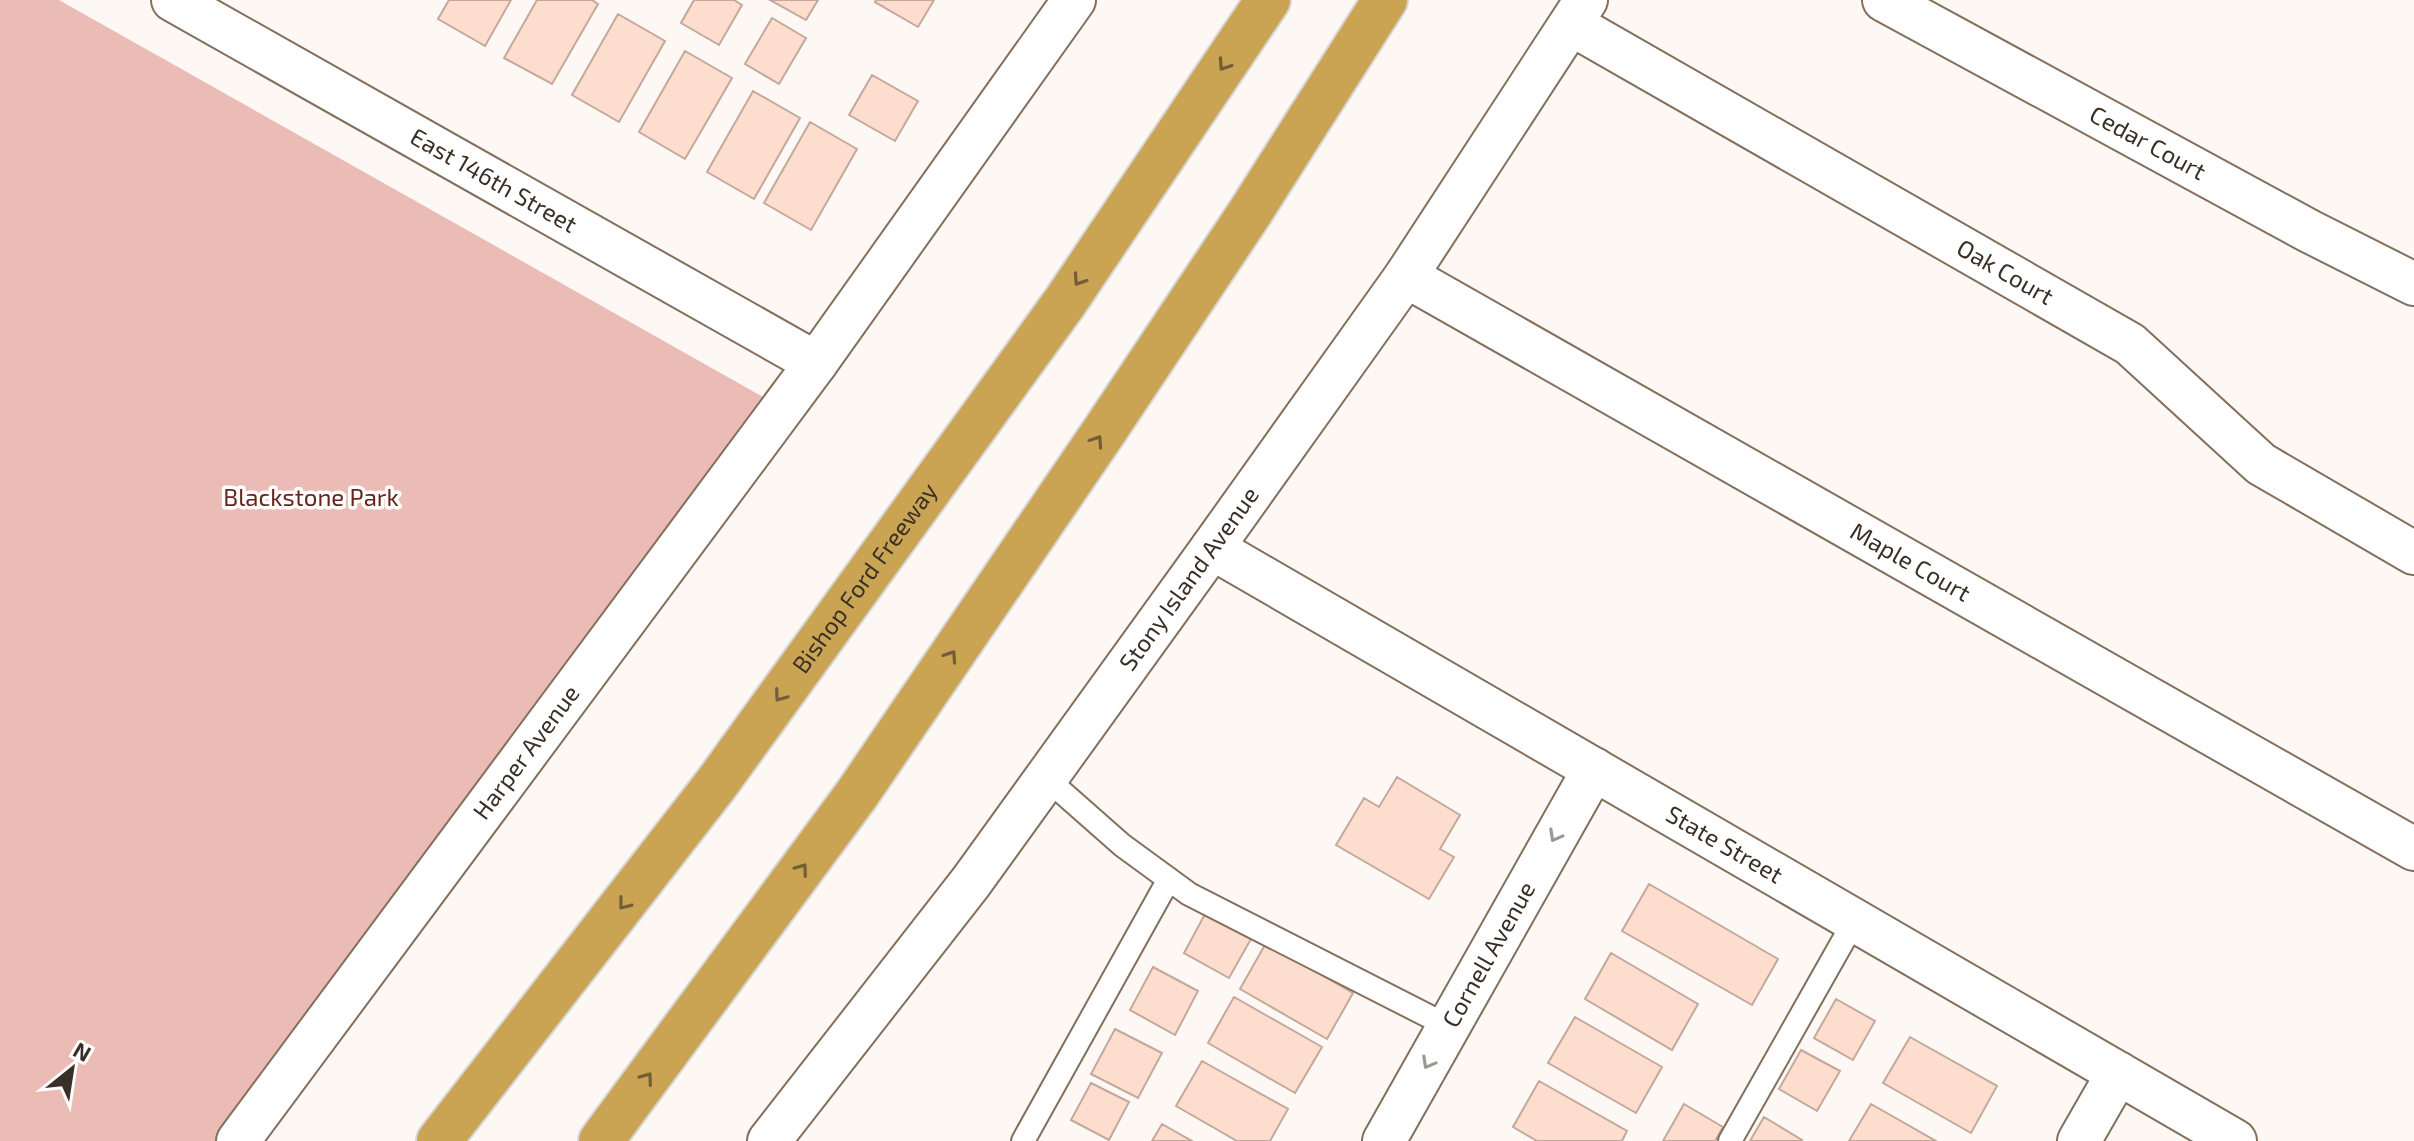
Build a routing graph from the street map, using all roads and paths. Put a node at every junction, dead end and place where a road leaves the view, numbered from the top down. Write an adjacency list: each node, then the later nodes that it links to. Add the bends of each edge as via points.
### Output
1 (173, 0): 9 (street, East 146th Street)
2 (1074, 0): 9 (street)
3 (1268, 0): 20 (highway, Bishop Ford Freeway, one-way to 20, via 1065,302 727,770)
4 (1385, 0): 21 (highway, one-way to 4, via 857,794 1249,214)
5 (1884, 0): 8 (street, Cedar Court)
6 (1579, 12): 7 (street, Stony Island Avenue); 11 (street, Oak Court, via 2130,344 2261,464)
7 (1406, 276): 10 (street, Stony Island Avenue); 14 (street, Maple Court)
8 (2414, 284)
9 (816, 363): 19 (street, Harper Avenue)
10 (1212, 548): 12 (street, State Street); 13 (street, Stony Island Avenue)
11 (2414, 553)
12 (1594, 769): 16 (street, State Street); 17 (street, Cornell Avenue, one-way to 17)
13 (1046, 778): 15 (lane); 22 (street, Stony Island Avenue)
14 (2414, 849)
15 (1169, 879): 17 (lane); 23 (lane)
16 (1855, 920): 18 (street, State Street); 25 (lane)
17 (1448, 1026): 24 (street, Cornell Avenue, one-way to 24)
18 (2118, 1073): 26 (street); 27 (street, State Street)
19 (238, 1141)
20 (439, 1141)
21 (601, 1141)
22 (769, 1141)
23 (1023, 1141)
24 (1384, 1141)
25 (1730, 1141)
26 (2079, 1141)
27 (2235, 1141)

